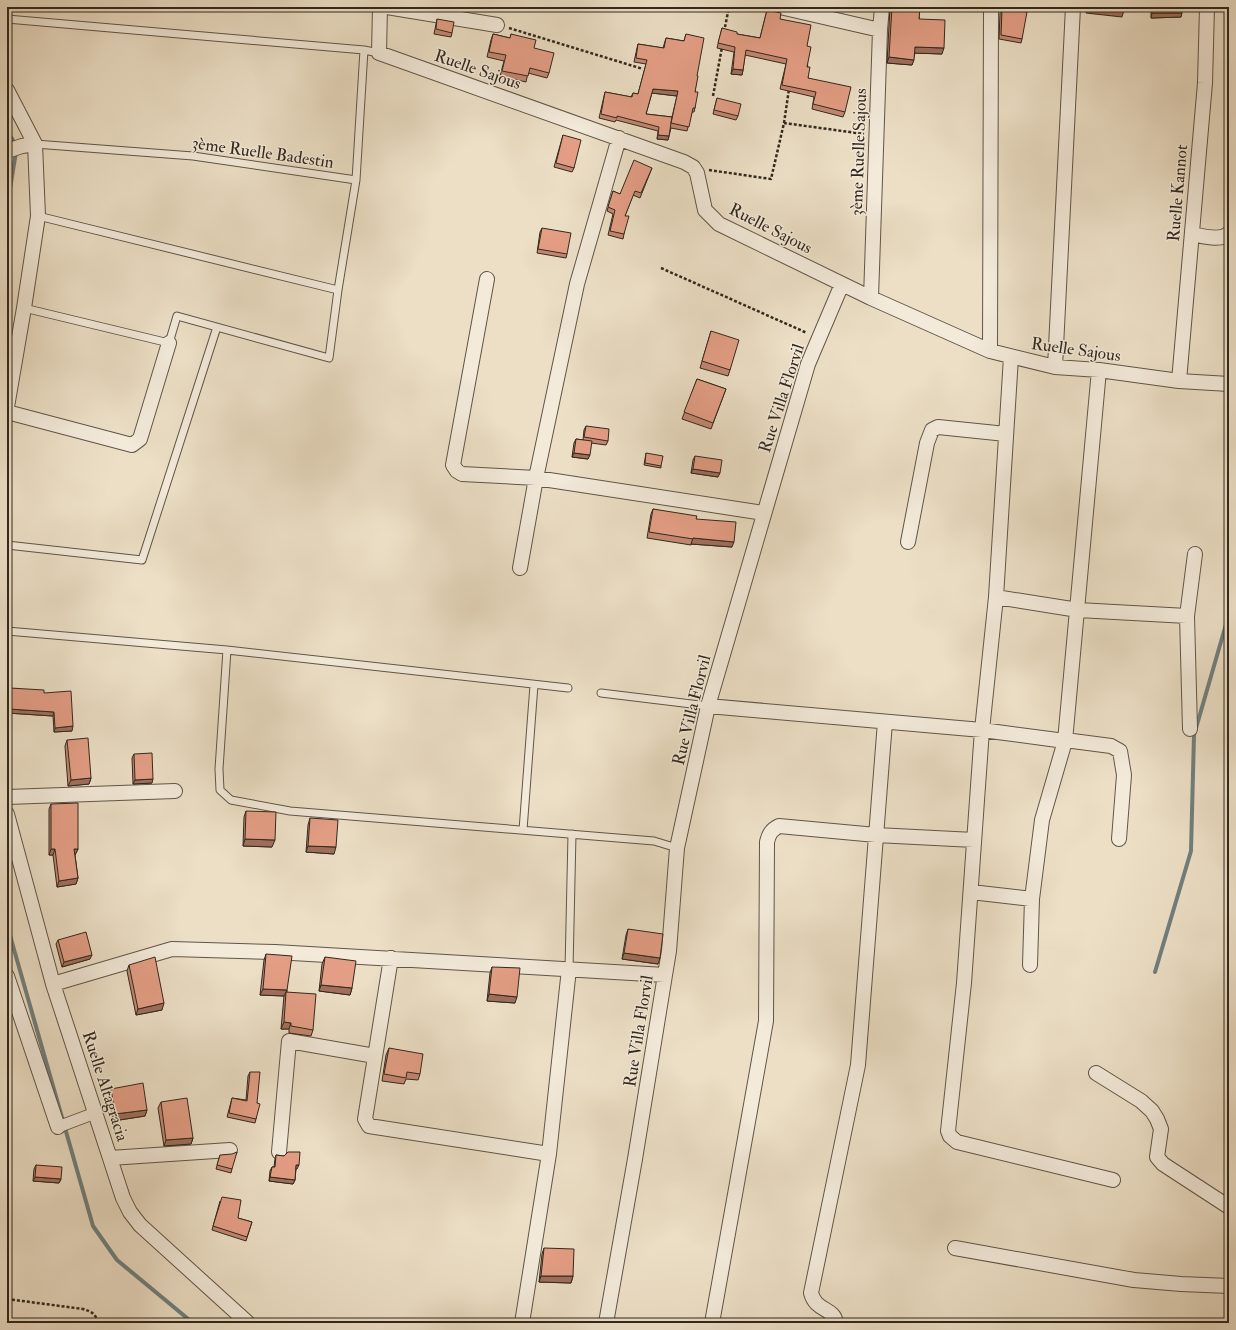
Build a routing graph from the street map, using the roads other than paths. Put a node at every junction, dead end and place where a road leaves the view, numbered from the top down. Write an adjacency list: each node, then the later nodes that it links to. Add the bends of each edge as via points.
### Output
1 (380, 7): 12 (street)
2 (387, 7): 9 (street)
3 (780, 7): 10 (street)
4 (882, 7): 10 (street, 3ème Ruelle Sajous)
5 (991, 7): 27 (street)
6 (1073, 7): 29 (street)
7 (1207, 7): 19 (street, Ruelle Kannot, via 1205,83)
8 (7, 19): 11 (lane)
9 (497, 25)
10 (880, 30): 23 (street, 3ème Ruelle Sajous)
11 (364, 50): 12 (lane); 16 (lane, 3ème Ruelle Badestin)
12 (379, 54): 14 (street, Ruelle Sajous)
13 (7, 90): 15 (street)
14 (619, 138): 21 (street, Ruelle Sajous, via 693,167 697,173 705,210 719,224); 36 (street, via 577,284)
15 (19, 148): 16 (lane, 3ème Ruelle Badestin, via 193,156); 17 (street)
16 (356, 180): 22 (lane)
17 (38, 216): 22 (lane); 24 (street)
18 (1229, 233): 19 (street, via 1220,238)
19 (1192, 234): 31 (street, Ruelle Kannot)
20 (487, 279): 36 (street, via 453,464 462,474)
21 (842, 284): 23 (street, Ruelle Sajous); 37 (street, Rue Villa Florvil, via 808,364)
22 (338, 290): 25 (lane, via 329,358)
23 (871, 298): 27 (street, Ruelle Sajous)
24 (24, 308): 26 (lane); 33 (street)
25 (217, 327): 26 (lane, via 177,316); 39 (lane, via 142,560)
26 (169, 343): 34 (street, via 140,439 132,444)
27 (990, 351): 28 (street, Ruelle Sajous)
28 (1010, 357): 29 (street, Ruelle Sajous); 35 (street)
29 (1055, 367): 30 (street, Ruelle Sajous)
30 (1099, 370): 31 (street, Ruelle Sajous); 43 (street)
31 (1179, 381): 32 (street, Ruelle Sajous)
32 (1229, 384)
33 (7, 407)
34 (7, 412)
35 (1006, 434): 38 (street, via 938,427 932,430 927,443); 42 (street)
36 (536, 478): 37 (street); 41 (street)
37 (764, 513): 50 (street, Rue Villa Florvil)
38 (908, 542)
39 (7, 545)
40 (1195, 554): 44 (street)
41 (520, 568)
42 (996, 597): 43 (street); 53 (street)
43 (1078, 610): 44 (street); 54 (street)
44 (1187, 616): 52 (street)
45 (7, 631): 46 (lane)
46 (227, 650): 47 (lane); 58 (lane, via 219,769 220,790 231,800 290,811)
47 (534, 685): 48 (lane); 58 (lane)
48 (568, 688)
49 (601, 693): 50 (lane)
50 (708, 706): 51 (street); 63 (street, Rue Villa Florvil)
51 (885, 722): 53 (street); 60 (street)
52 (1190, 729)
53 (982, 730): 54 (street); 62 (street)
54 (1065, 741): 61 (street, via 1111,746 1120,751 1124,776); 65 (street, via 1042,820)
55 (175, 791): 56 (street)
56 (7, 797)
57 (7, 814): 71 (street, Ruelle Altagracia)
58 (523, 830): 59 (lane)
59 (572, 834): 63 (lane, via 654,841); 68 (lane)
60 (876, 835): 62 (street); 87 (street, via 779,826 769,834 766,1021); 88 (street, via 858,1065 811,1293 815,1303 832,1314)
61 (1119, 839)
62 (974, 840): 64 (street)
63 (676, 848): 69 (street, Rue Villa Florvil, via 669,951)
64 (971, 892): 65 (street); 80 (street, via 948,1125 950,1136 957,1142)
65 (1032, 899): 67 (street)
66 (391, 958): 68 (street); 71 (street, via 172,949); 72 (street)
67 (1030, 965)
68 (569, 969): 69 (street); 78 (street)
69 (664, 974): 86 (street, Rue Villa Florvil)
70 (7, 976): 75 (street)
71 (53, 984): 74 (street, Ruelle Altagracia)
72 (376, 1056): 77 (street, via 289,1041); 78 (street, via 365,1119 369,1126)
73 (1096, 1073): 81 (street, via 1152,1111 1161,1129 1157,1157 1163,1164)
74 (95, 1113): 75 (street); 79 (street, Ruelle Altagracia)
75 (58, 1127)
76 (230, 1150): 79 (street)
77 (279, 1152)
78 (549, 1154): 85 (street)
79 (110, 1158): 84 (street, Ruelle Altagracia, via 130,1212 140,1225)
80 (1113, 1180)
81 (1229, 1207)
82 (955, 1248): 83 (street, via 1134,1280)
83 (1229, 1286)
84 (248, 1323)
85 (522, 1323)
86 (606, 1323)
87 (712, 1323)
88 (836, 1323)

